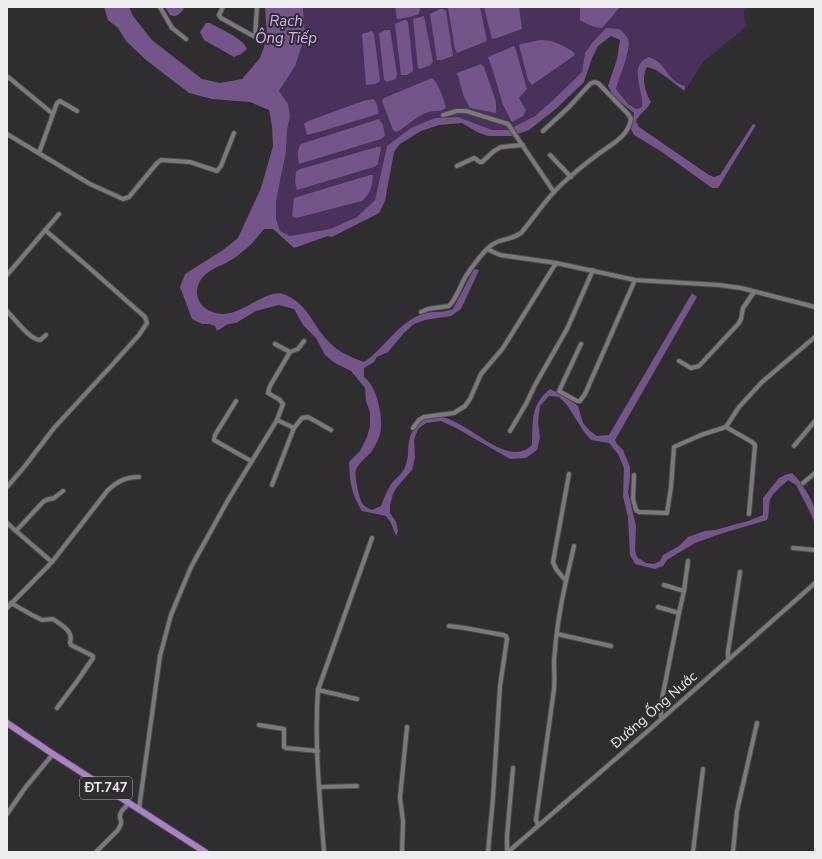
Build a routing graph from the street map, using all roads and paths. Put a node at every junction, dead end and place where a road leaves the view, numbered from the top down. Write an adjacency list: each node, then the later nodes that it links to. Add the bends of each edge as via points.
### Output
1 (160, 7): 4 (street, via 172,28)
2 (223, 7): 3 (street, via 219,15 221,18 255,37)
3 (256, 7)
4 (186, 39)
5 (7, 76): 7 (street)
6 (77, 111): 7 (street, via 60,101 56,103)
7 (54, 114): 13 (street)
8 (443, 115): 12 (street, via 466,111 502,122 510,126)
9 (543, 131): 16 (street, via 594,82 598,83 628,114 631,119 630,125 624,135)
10 (234, 133): 13 (street, via 217,171 190,162 161,160 123,200 90,184)
11 (7, 134): 13 (street)
12 (523, 145): 15 (street, via 502,147 482,162 474,158); 17 (street)
13 (39, 153)
14 (550, 155): 16 (street)
15 (457, 166)
16 (571, 177): 17 (street)
17 (554, 192): 20 (street, via 520,233 498,240)
18 (58, 214): 19 (street)
19 (45, 230): 23 (street); 52 (street, via 145,317 147,323 112,366 54,428)
20 (487, 249): 21 (street, via 500,255); 28 (street, via 466,276 449,306)
21 (556, 263): 22 (street); 41 (street, via 503,348 481,374 465,406 454,413 424,417)
22 (593, 270): 24 (street); 43 (street, via 567,329)
23 (7, 275)
24 (635, 280): 25 (street, via 719,285); 33 (street, via 585,394 577,401 559,391)
25 (754, 292): 26 (street); 35 (street, via 743,308 739,323 699,366 691,368)
26 (815, 307)
27 (7, 311): 29 (street, via 35,339 40,340)
28 (421, 312)
29 (46, 335)
30 (815, 337): 39 (street, via 762,382 739,407)
31 (304, 341): 34 (street, via 298,349)
32 (275, 344): 34 (street)
33 (581, 344)
34 (290, 352): 37 (street, via 268,390 283,404)
35 (679, 361)
36 (236, 401): 45 (street, via 214,440)
37 (277, 420): 40 (street); 45 (street)
38 (815, 421): 44 (street)
39 (726, 427): 48 (street, via 674,447 667,513 636,510 633,499); 54 (street, via 755,445)
40 (294, 428): 42 (street, via 302,418 308,417); 51 (street)
41 (413, 428)
42 (331, 430)
43 (510, 431)
44 (794, 446)
45 (251, 461): 91 (street, via 191,567 171,615 160,656)
46 (815, 473): 50 (street)
47 (568, 474): 64 (street, via 553,562)
48 (634, 474)
49 (139, 477): 62 (street, via 125,478 108,490)
50 (803, 483)
51 (272, 485)
52 (7, 487)
53 (63, 491): 56 (street, via 56,498 43,502)
54 (749, 514)
55 (7, 523): 56 (street)
56 (16, 531): 62 (street)
57 (372, 538): 76 (street)
58 (574, 546): 64 (street)
59 (793, 548): 60 (street)
60 (815, 550)
61 (688, 561): 67 (street)
62 (52, 562): 68 (street)
63 (740, 572): 75 (street)
64 (566, 581): 73 (street)
65 (815, 583): 75 (street, Đường Ống Nước)
66 (664, 586): 67 (street)
67 (684, 591): 71 (street)
68 (11, 603): 70 (street); 78 (street, via 42,620 53,619 70,632 71,644 93,656)
69 (658, 607): 71 (street)
70 (7, 608)
71 (679, 613): 79 (street, via 661,704)
72 (449, 626): 98 (street, via 506,636)
73 (557, 634): 74 (street); 93 (street, via 554,689 536,820)
74 (611, 646)
75 (728, 660): 79 (street, Đường Ống Nước)
76 (318, 690): 77 (street); 84 (street)
77 (357, 699)
78 (57, 708)
79 (661, 719): 93 (street, Đường Ống Nước)
80 (7, 723): 85 (main road, ĐT.747)
81 (757, 723): 101 (street, via 737,811)
82 (259, 725): 84 (street, via 284,729 286,748)
83 (407, 727): 97 (street, via 400,792 403,821)
84 (318, 751): 89 (street)
85 (53, 754): 90 (main road, ĐT.747); 92 (street, via 24,788)
86 (513, 768): 99 (street)
87 (703, 769): 100 (street)
88 (357, 786): 89 (street)
89 (320, 787): 96 (street)
90 (129, 803): 91 (main road, ĐT.747); 94 (street, via 120,814 120,827)
91 (139, 809): 95 (main road, ĐT.747)
92 (7, 814)
93 (538, 825): 99 (street, Đường Ống Nước)
94 (96, 852)
95 (205, 852)
96 (324, 852)
97 (402, 852)
98 (488, 852)
99 (508, 852)
100 (693, 852)
101 (733, 852)

